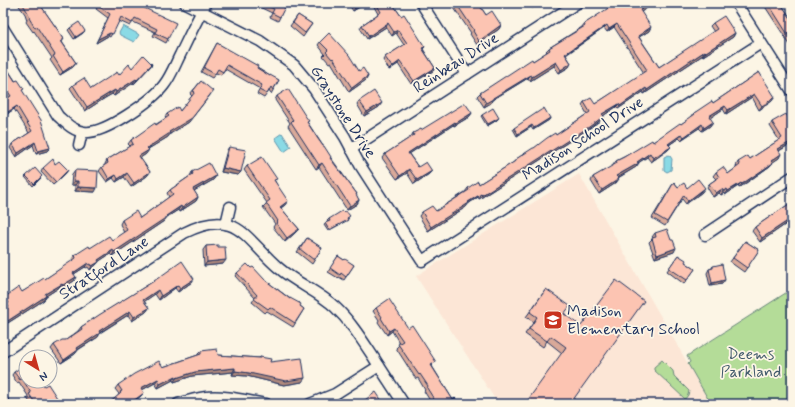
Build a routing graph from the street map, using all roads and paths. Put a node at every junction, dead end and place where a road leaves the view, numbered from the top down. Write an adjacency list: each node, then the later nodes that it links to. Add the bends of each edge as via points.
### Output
1 (185, 3): 5 (street, Graystone Drive)
2 (421, 3): 8 (street)
3 (577, 3): 8 (street, Reinbeau Drive)
4 (736, 3): 7 (street)
5 (204, 7): 10 (street, via 170,76 158,93 106,128); 12 (street, Graystone Drive, via 294,65 314,89)
6 (3, 28): 10 (street, via 58,116 71,127)
7 (761, 43): 9 (street); 17 (street, Madison School Drive)
8 (467, 74): 12 (street, Reinbeau Drive)
9 (792, 91)
10 (85, 132): 11 (street)
11 (79, 145)
12 (351, 149): 17 (street, Graystone Drive)
13 (792, 177): 16 (street)
14 (230, 207): 15 (street)
15 (226, 224): 18 (street, Stratford Lane, via 204,225 184,233); 19 (street, via 244,232 281,270 321,295 336,308 355,330)
16 (705, 235)
17 (422, 261)
18 (3, 352)
19 (379, 366): 22 (street, via 334,394); 23 (street)
20 (178, 404): 21 (street, via 215,397)
21 (266, 404)
22 (310, 404)
23 (404, 404)

